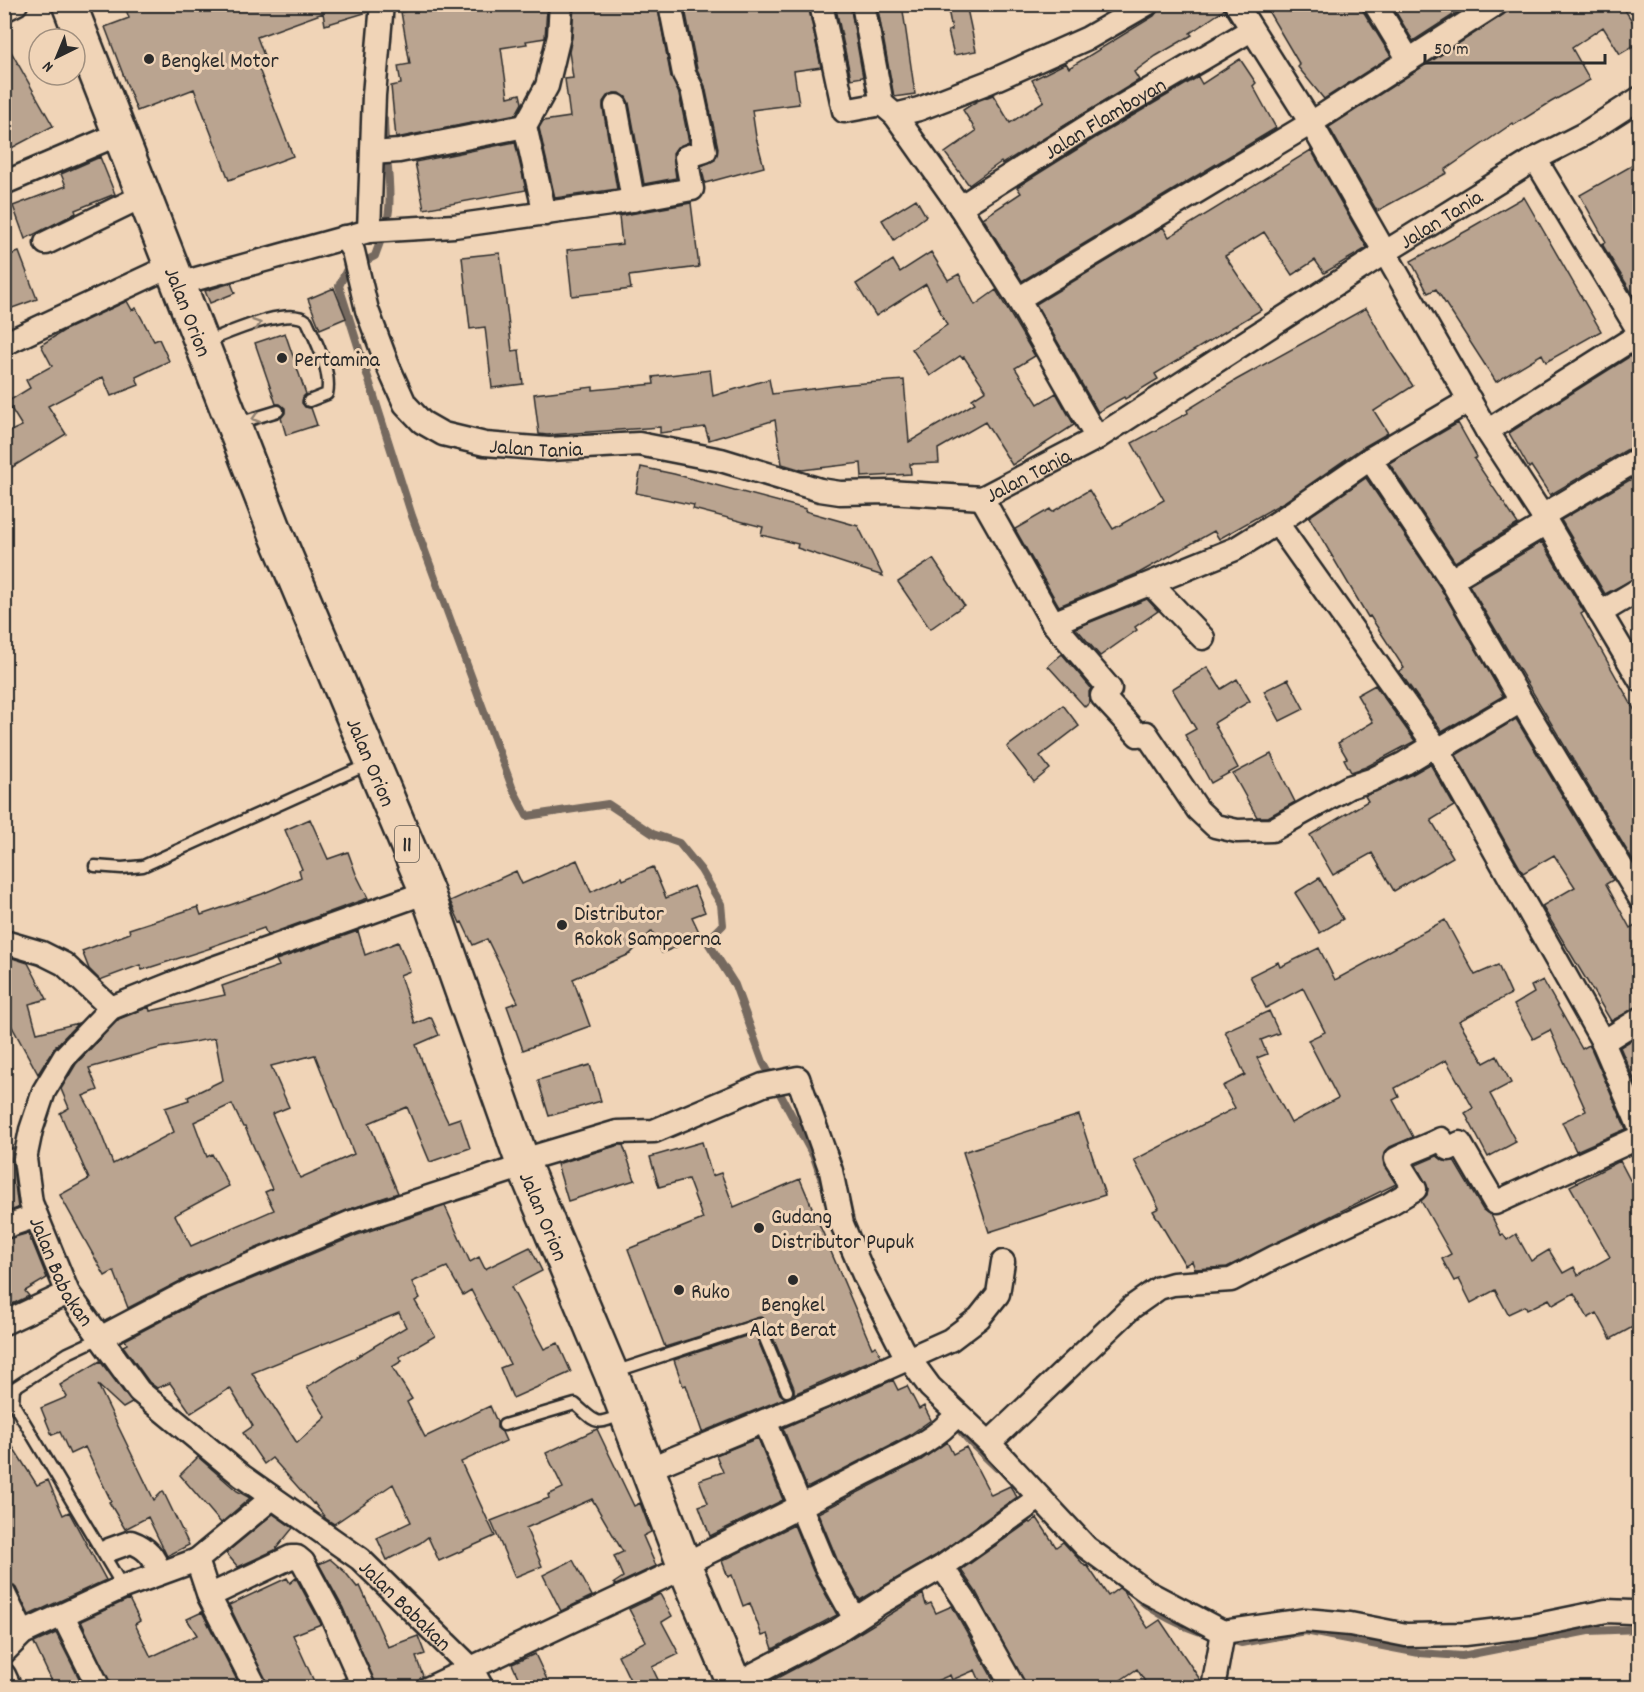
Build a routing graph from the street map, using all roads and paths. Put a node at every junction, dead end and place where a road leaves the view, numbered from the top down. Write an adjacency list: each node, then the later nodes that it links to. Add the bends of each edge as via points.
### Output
1 (16, 4): 12 (street)
2 (69, 4): 20 (highway, Jalan Orion / 11)
3 (382, 4): 21 (street, via 374,95)
4 (561, 4): 19 (street, via 559,36 547,86)
5 (670, 4): 25 (street, via 705,152 686,157 692,189)
6 (821, 4): 17 (street, via 844,111)
7 (863, 4): 17 (street)
8 (1147, 4): 17 (street, via 1088,38 1009,73 920,109)
9 (1236, 4): 13 (street)
10 (1375, 4): 14 (street)
11 (1496, 4): 14 (street)
12 (4, 10)
13 (1251, 30): 18 (street); 26 (street, Jalan Flamboyan)
14 (1409, 60): 18 (street)
15 (1640, 98): 22 (street, Jalan Tania)
16 (616, 106): 25 (street)
17 (888, 110): 26 (street)
18 (1311, 123): 31 (street); 33 (street)
19 (525, 126): 21 (street); 27 (street)
20 (119, 134): 23 (street); 24 (highway, Jalan Orion / 11)
21 (374, 153): 28 (street)
22 (1535, 159): 31 (street, Jalan Tania); 34 (street)
23 (4, 183)
24 (143, 196): 29 (street); 32 (highway, Jalan Orion / 11)
25 (633, 200): 27 (street)
26 (960, 207): 33 (street)
27 (545, 214): 28 (street)
28 (379, 231): 30 (street)
29 (46, 243)
30 (349, 244): 32 (street); 45 (street, Jalan Tania, via 367,310 405,404 422,422 443,434 485,444 549,449 639,444 721,460 820,490)
31 (1384, 253): 37 (street); 42 (street, Jalan Tania)
32 (175, 275): 35 (highway, Jalan Orion / 11); 36 (street)
33 (1018, 299): 42 (street)
34 (1640, 333): 41 (street)
35 (202, 343): 38 (lane, one-way to 38, via 277,317 302,317 322,356 328,387 327,394); 40 (highway, Jalan Orion / 11)
36 (4, 344)
37 (1470, 400): 41 (street); 44 (street)
38 (309, 402)
39 (278, 411): 40 (lane, one-way to 40)
40 (234, 424): 57 (highway, Jalan Orion / 11, via 277,536)
41 (1487, 431): 46 (street)
42 (1097, 438): 45 (street, Jalan Tania)
43 (1640, 458): 46 (street)
44 (1370, 459): 47 (street); 48 (street)
45 (982, 498): 52 (street)
46 (1545, 519): 48 (street); 51 (street)
47 (1277, 523): 49 (street, via 1235,549); 56 (street)
48 (1451, 580): 55 (street)
49 (1151, 584): 52 (street); 53 (street)
50 (1640, 589): 51 (street)
51 (1600, 613): 54 (street)
52 (1053, 623): 56 (street, via 1110,689 1102,696 1138,735 1146,733 1198,810 1215,826 1237,831 1272,830 1428,748)
53 (1203, 638)
54 (1640, 680)
55 (1521, 700): 56 (street); 60 (street)
56 (1438, 750): 64 (street)
57 (374, 763): 58 (lane, via 142,866); 59 (highway, Jalan Orion / 11)
58 (94, 866)
59 (427, 892): 62 (street, Jalan Babakan); 67 (highway, Jalan Orion / 11)
60 (1640, 898)
61 (6, 942): 62 (street, via 64,964)
62 (111, 1008): 68 (street, Jalan Babakan, via 65,1056 44,1090 25,1159)
63 (1640, 1019): 64 (street)
64 (1604, 1042): 65 (street)
65 (1640, 1128)
66 (1640, 1137): 81 (street, via 1496,1203 1460,1143 1449,1149 1441,1139 1419,1147 1396,1159 1415,1189 1231,1280 1159,1288 1132,1307)
67 (524, 1163): 73 (street, via 352,1222 193,1289); 74 (street, via 617,1132 654,1131 763,1085 798,1078 831,1170 842,1224 902,1349); 75 (highway, Jalan Orion / 11)
68 (36, 1216): 69 (street); 71 (street, Jalan Babakan)
69 (4, 1227)
70 (1003, 1262): 74 (street, via 998,1294 979,1318 950,1340)
71 (68, 1293): 72 (street); 73 (street, Jalan Babakan)
72 (4, 1323)
73 (100, 1338): 83 (street, Jalan Babakan, via 139,1391); 91 (lane, via 68,1353 14,1388 12,1395 13,1403)
74 (903, 1362): 78 (street, via 930,1387); 79 (street)
75 (611, 1373): 76 (lane, via 759,1324); 77 (highway, Jalan Orion / 11)
76 (787, 1391)
77 (626, 1413): 80 (lane, via 601,1423 593,1421 575,1404); 82 (highway, Jalan Orion / 11)
78 (953, 1419): 81 (street); 85 (street, via 911,1449)
79 (765, 1421): 82 (street); 85 (street)
80 (504, 1425)
81 (989, 1443): 84 (street)
82 (648, 1469): 88 (highway, Jalan Orion / 11)
83 (272, 1498): 87 (street); 101 (street, Jalan Babakan, via 360,1559)
84 (1034, 1501): 89 (street); 98 (street, via 1147,1592)
85 (802, 1505): 88 (street); 96 (street, via 825,1565)
86 (109, 1550): 90 (street, via 131,1542 142,1546 154,1558)
87 (197, 1560): 90 (street); 93 (street)
88 (685, 1566): 101 (street); 102 (highway, Jalan Orion / 11)
89 (942, 1567): 96 (street); 108 (street)
90 (160, 1573): 91 (street)
91 (123, 1587): 95 (street)
92 (4, 1594): 97 (street)
93 (209, 1596): 105 (street); 106 (street, via 297,1557 331,1614)
94 (1630, 1612): 98 (street, via 1606,1611 1533,1626 1465,1634 1406,1635 1305,1620)
95 (63, 1616): 97 (street); 104 (street)
96 (855, 1619): 102 (street)
97 (23, 1633): 99 (street)
98 (1222, 1638): 109 (street)
99 (4, 1652)
100 (4, 1675): 103 (street)
101 (477, 1678): 107 (street)
102 (736, 1686)
103 (10, 1688)
104 (99, 1688)
105 (256, 1688)
106 (364, 1688)
107 (429, 1688)
108 (1014, 1688)
109 (1213, 1688)

